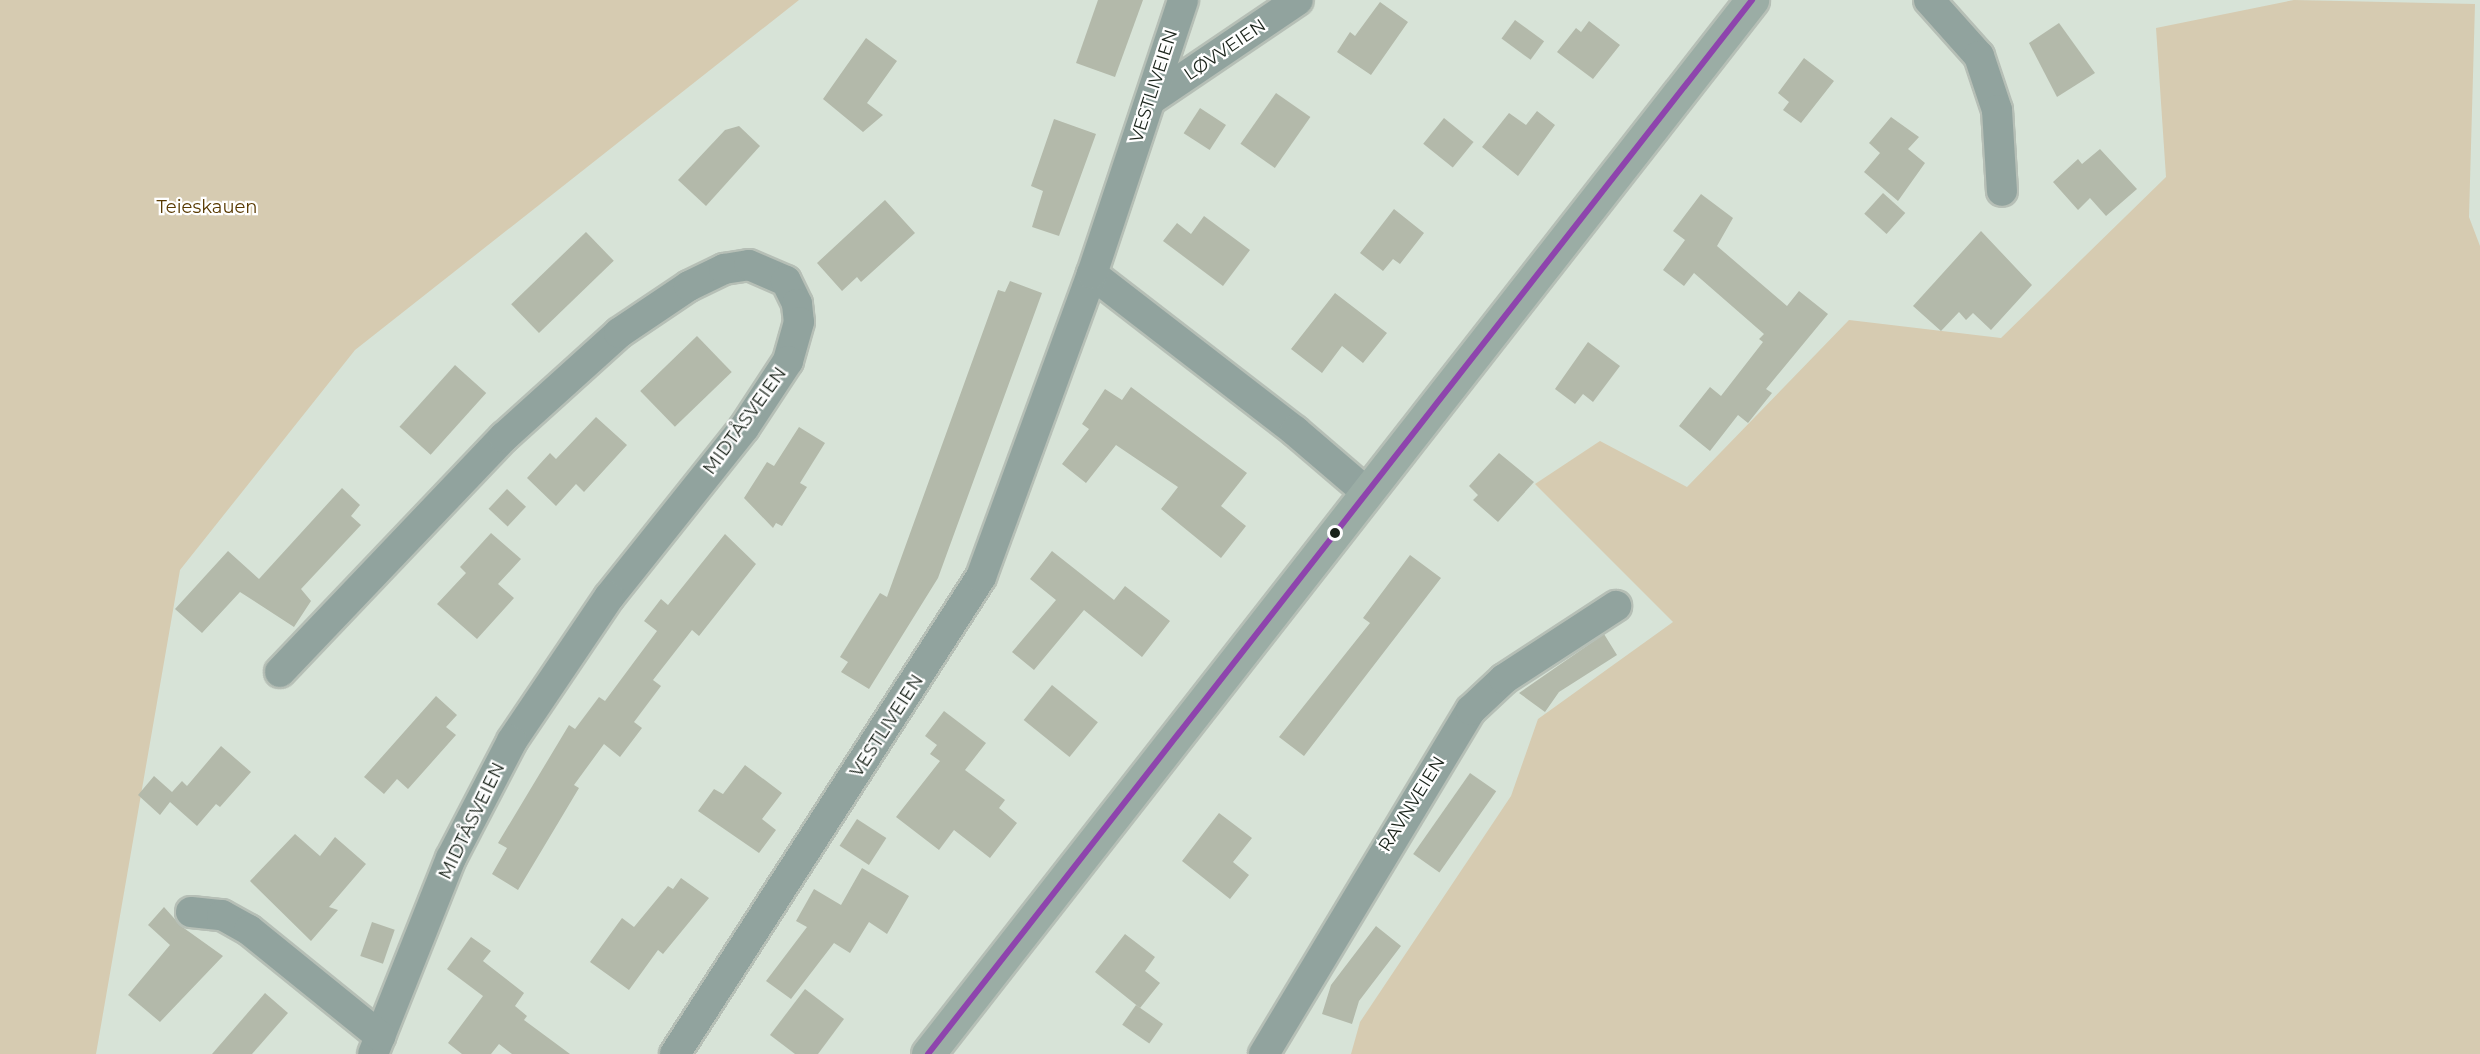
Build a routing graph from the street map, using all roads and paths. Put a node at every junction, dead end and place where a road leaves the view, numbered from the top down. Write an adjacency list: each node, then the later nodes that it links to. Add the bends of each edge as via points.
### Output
1 (1183, 0): 5 (street, VESTLIVEIEN)
2 (1298, 0): 5 (street, LØVVEIEN)
3 (1752, 0): 8 (main road)
4 (1929, 0): 6 (street, via 1979,56 1997,110)
5 (1152, 99): 7 (street, VESTLIVEIEN)
6 (2002, 191)
7 (1092, 274): 8 (street, via 1295,431); 13 (street, VESTLIVEIEN, via 1002,524 964,608)
8 (1365, 491): 14 (main road)
9 (1616, 606): 15 (street, RAVNVEIEN, via 1504,679 1472,710)
10 (280, 672): 12 (street, MIDTÅSVEIEN, via 504,437 619,333 689,286 724,269 748,265 786,281 797,304 799,322 788,361 744,428 609,597 512,741 451,858)
11 (191, 912): 12 (street, MIDTÅSVEIEN, via 222,915 249,930)
12 (377, 1045)
13 (675, 1054)
14 (928, 1054)
15 (1264, 1054)

